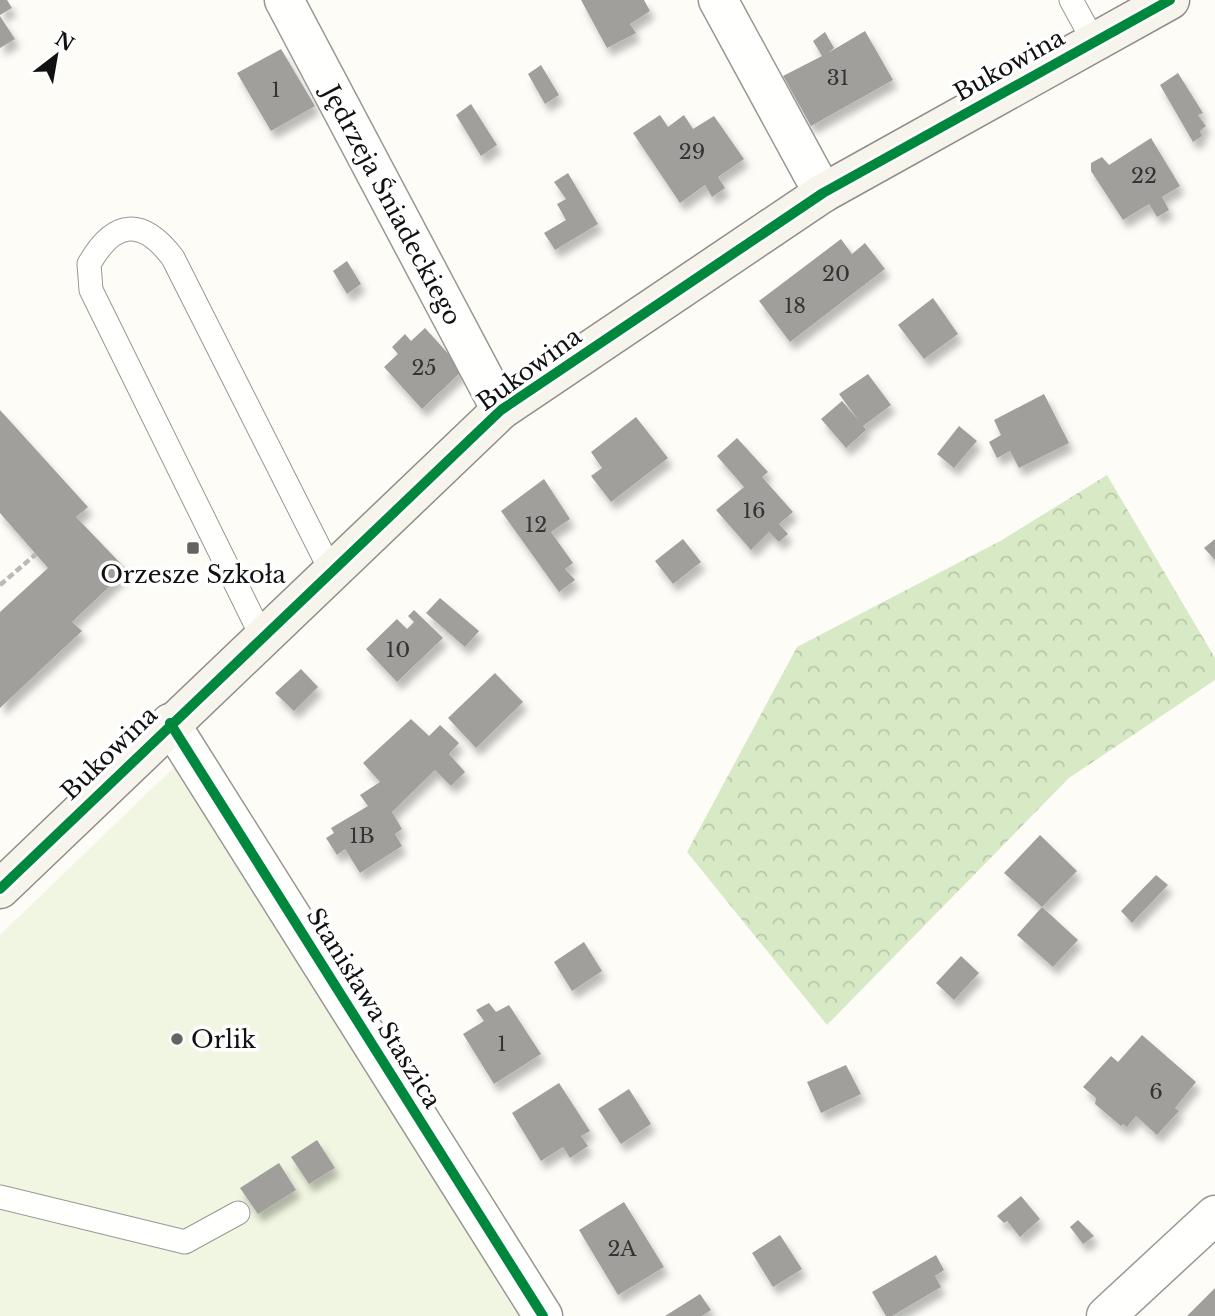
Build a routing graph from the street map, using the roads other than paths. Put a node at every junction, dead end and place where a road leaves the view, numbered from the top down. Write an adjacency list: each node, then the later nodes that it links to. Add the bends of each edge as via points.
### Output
1 (284, 0): 7 (street, Jędrzeja Śniadeckiego)
2 (718, 0): 6 (street)
3 (1071, 0): 5 (lane)
4 (1170, 0): 5 (street, Bukowina)
5 (1094, 42): 6 (street, Bukowina)
6 (823, 193): 7 (street, Bukowina)
7 (501, 410): 8 (street, Bukowina)
8 (331, 571): 9 (street, Bukowina); 9 (lane, via 173,258 160,240 139,228 125,228 109,236 89,264 91,290)
9 (262, 637): 10 (street, Bukowina)
10 (170, 723): 11 (street, Bukowina); 15 (street, Stanisława Staszica)
11 (0, 889)
12 (0, 1197): 13 (lane, via 186,1241)
13 (238, 1213)
14 (1215, 1215): 16 (street)
15 (543, 1316)
16 (1106, 1316)

